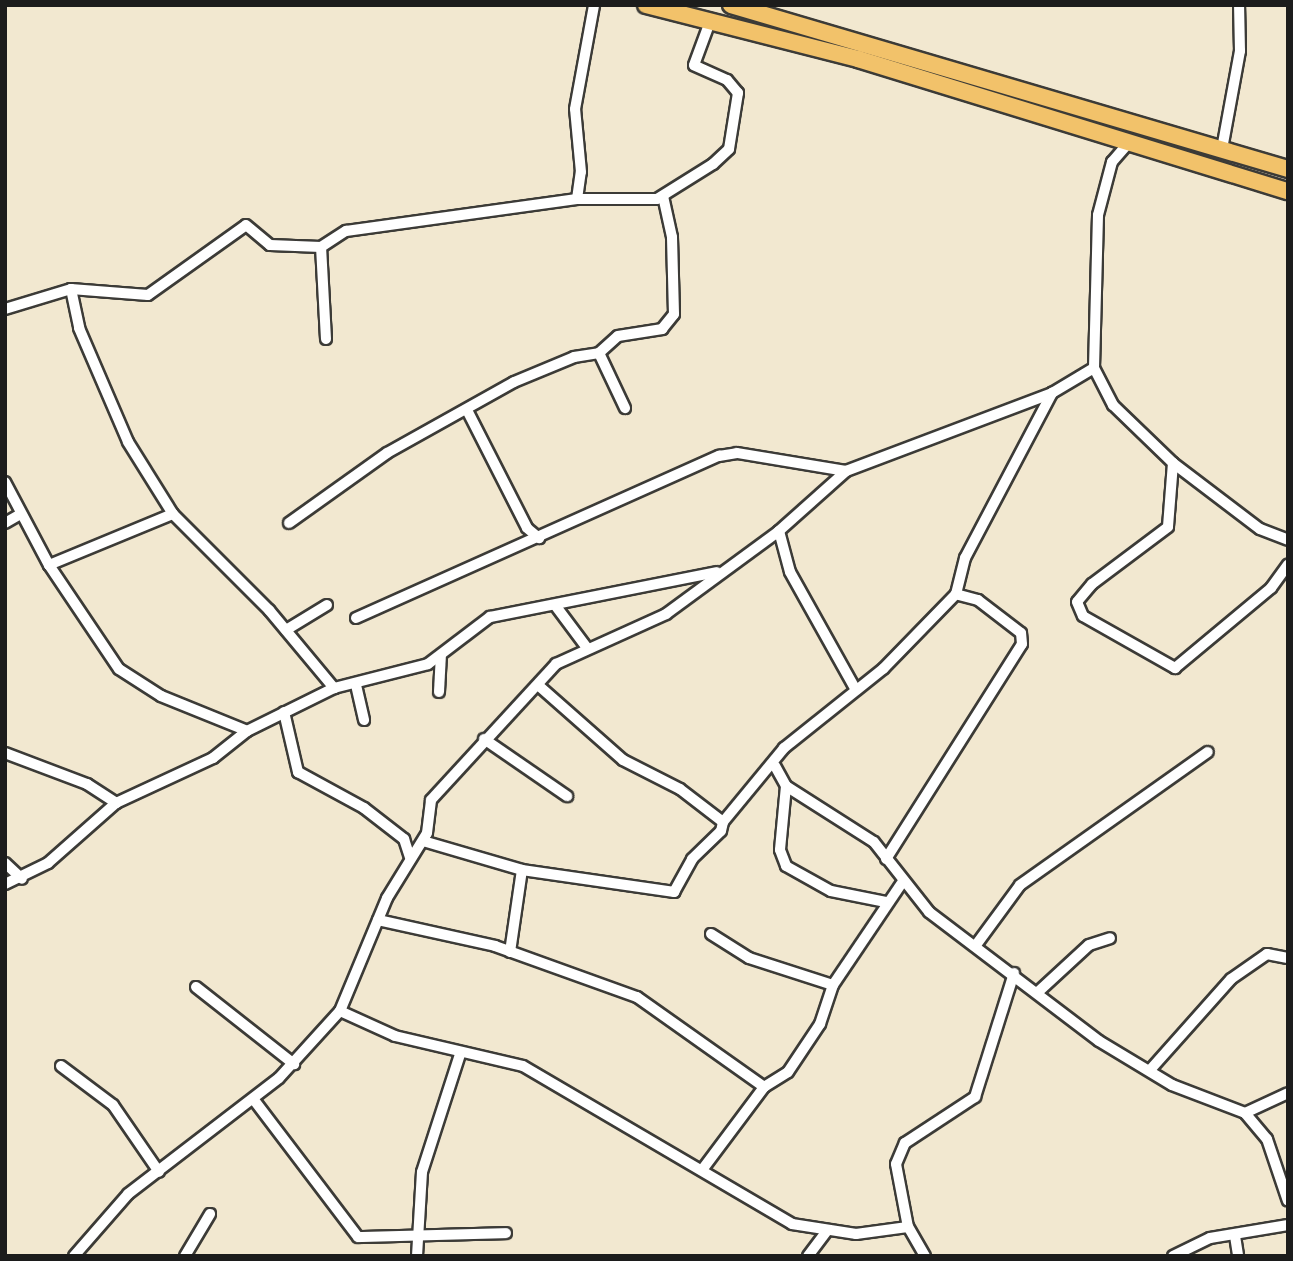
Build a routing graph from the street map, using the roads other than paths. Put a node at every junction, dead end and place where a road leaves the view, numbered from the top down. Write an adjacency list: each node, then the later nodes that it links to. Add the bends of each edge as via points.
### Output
1 (594, 5): 12 (street, via 575,109 581,172)
2 (646, 5): 5 (main road)
3 (731, 5): 8 (main road)
4 (1239, 5): 8 (street, via 1240,51)
5 (679, 8): 6 (main road)
6 (711, 19): 7 (main road); 11 (street, via 694,65 736,85 733,136 713,164)
7 (1127, 145): 10 (main road); 18 (street, via 1112,162 1098,215)
8 (1222, 149): 9 (main road)
9 (1288, 169)
10 (1288, 191)
11 (663, 196): 12 (street); 17 (street, via 672,237 674,314 662,329 618,335)
12 (577, 199): 13 (street, via 346,231)
13 (321, 247): 14 (street, via 270,245 246,225 148,295); 16 (street)
14 (71, 289): 15 (street); 25 (street, via 79,328 128,442)
15 (5, 309)
16 (326, 339)
17 (599, 353): 20 (street); 21 (street, via 514,382)
18 (1094, 368): 19 (street); 22 (street, via 1113,405)
19 (1052, 393): 23 (street); 37 (street, via 965,558)
20 (625, 408)
21 (467, 410): 28 (street, via 387,453); 29 (street)
22 (1173, 463): 32 (street, via 1260,529); 35 (street, via 1168,527 1092,584 1077,602 1083,616 1175,668 1272,588)
23 (846, 471): 30 (street); 31 (street, via 737,453 719,456 623,494)
24 (5, 482): 26 (street)
25 (173, 514): 34 (street); 41 (street)
26 (19, 515): 27 (street); 34 (street)
27 (5, 523)
28 (289, 523)
29 (527, 528): 31 (street); 33 (street)
30 (779, 531): 36 (street); 47 (street, via 790,572)
31 (539, 538): 33 (street)
32 (1288, 540)
33 (525, 544): 40 (street)
34 (49, 565): 51 (street, via 130,678)
35 (1288, 565)
36 (720, 571): 39 (street); 42 (street, via 666,614)
37 (956, 594): 47 (street); 62 (street, via 989,608 1021,633 1022,644)
38 (327, 605): 41 (street)
39 (555, 605): 42 (street); 43 (street, via 490,617)
40 (356, 618)
41 (286, 630): 46 (street)
42 (587, 648): 45 (street, via 556,664)
43 (441, 655): 44 (street); 48 (street)
44 (356, 685): 46 (street); 50 (street)
45 (538, 685): 52 (street); 59 (street, via 623,760 680,789)
46 (334, 688): 49 (street)
47 (856, 690): 55 (street, via 784,748)
48 (439, 692)
49 (284, 712): 51 (street); 61 (street, via 298,772 364,808 404,839)
50 (364, 720)
51 (247, 731): 58 (street, via 214,758)
52 (484, 739): 57 (street); 60 (street, via 431,800)
53 (1209, 752): 72 (street, via 1020,885)
54 (5, 753): 58 (street, via 88,784)
55 (775, 766): 56 (street); 59 (street, via 736,799)
56 (786, 786): 62 (street, via 860,830); 68 (street, via 780,850 786,866 831,891)
57 (567, 796)
58 (116, 803): 65 (street)
59 (723, 821): 64 (street, via 674,892)
60 (423, 841): 61 (street); 64 (street)
61 (410, 857): 69 (street)
62 (886, 859): 67 (street)
63 (5, 863): 65 (street)
64 (522, 870): 73 (street)
65 (22, 879): 66 (street)
66 (5, 884)
67 (901, 884): 68 (street); 72 (street)
68 (886, 902): 76 (street)
69 (378, 920): 73 (street); 79 (street)
70 (711, 934): 76 (street, via 749,958)
71 (1110, 938): 78 (street, via 1088,945)
72 (976, 945): 75 (street)
73 (510, 952): 84 (street, via 666,1012)
74 (1288, 958): 83 (street, via 1267,954 1231,979)
75 (1014, 973): 78 (street); 93 (street, via 975,1097 905,1143 896,1185)
76 (833, 985): 84 (street, via 820,1024 788,1072)
77 (196, 987): 81 (street)
78 (1038, 992): 83 (street, via 1099,1041)
79 (340, 1011): 80 (street); 81 (street)
80 (460, 1054): 88 (street, via 523,1066); 96 (street, via 422,1172)
81 (294, 1064): 86 (street)
82 (61, 1066): 89 (street, via 113,1105)
83 (1150, 1070): 87 (street)
84 (764, 1087): 88 (street)
85 (1288, 1093): 87 (street)
86 (254, 1100): 89 (street); 96 (street, via 355,1235)
87 (1245, 1113): 90 (street, via 1267,1139)
88 (702, 1170): 94 (street, via 716,1184 792,1224)
89 (159, 1172): 98 (street, via 104,1217)
90 (1288, 1201)
91 (210, 1214): 99 (street)
92 (1288, 1225): 97 (street)
93 (908, 1227): 94 (street, via 883,1234); 102 (street)
94 (827, 1231): 101 (street)
95 (506, 1233): 96 (street)
96 (417, 1236): 100 (street)
97 (1235, 1236): 103 (street, via 1210,1238); 104 (street)
98 (74, 1256)
99 (185, 1256)
100 (417, 1256)
101 (808, 1256)
102 (925, 1256)
103 (1173, 1256)
104 (1238, 1256)

